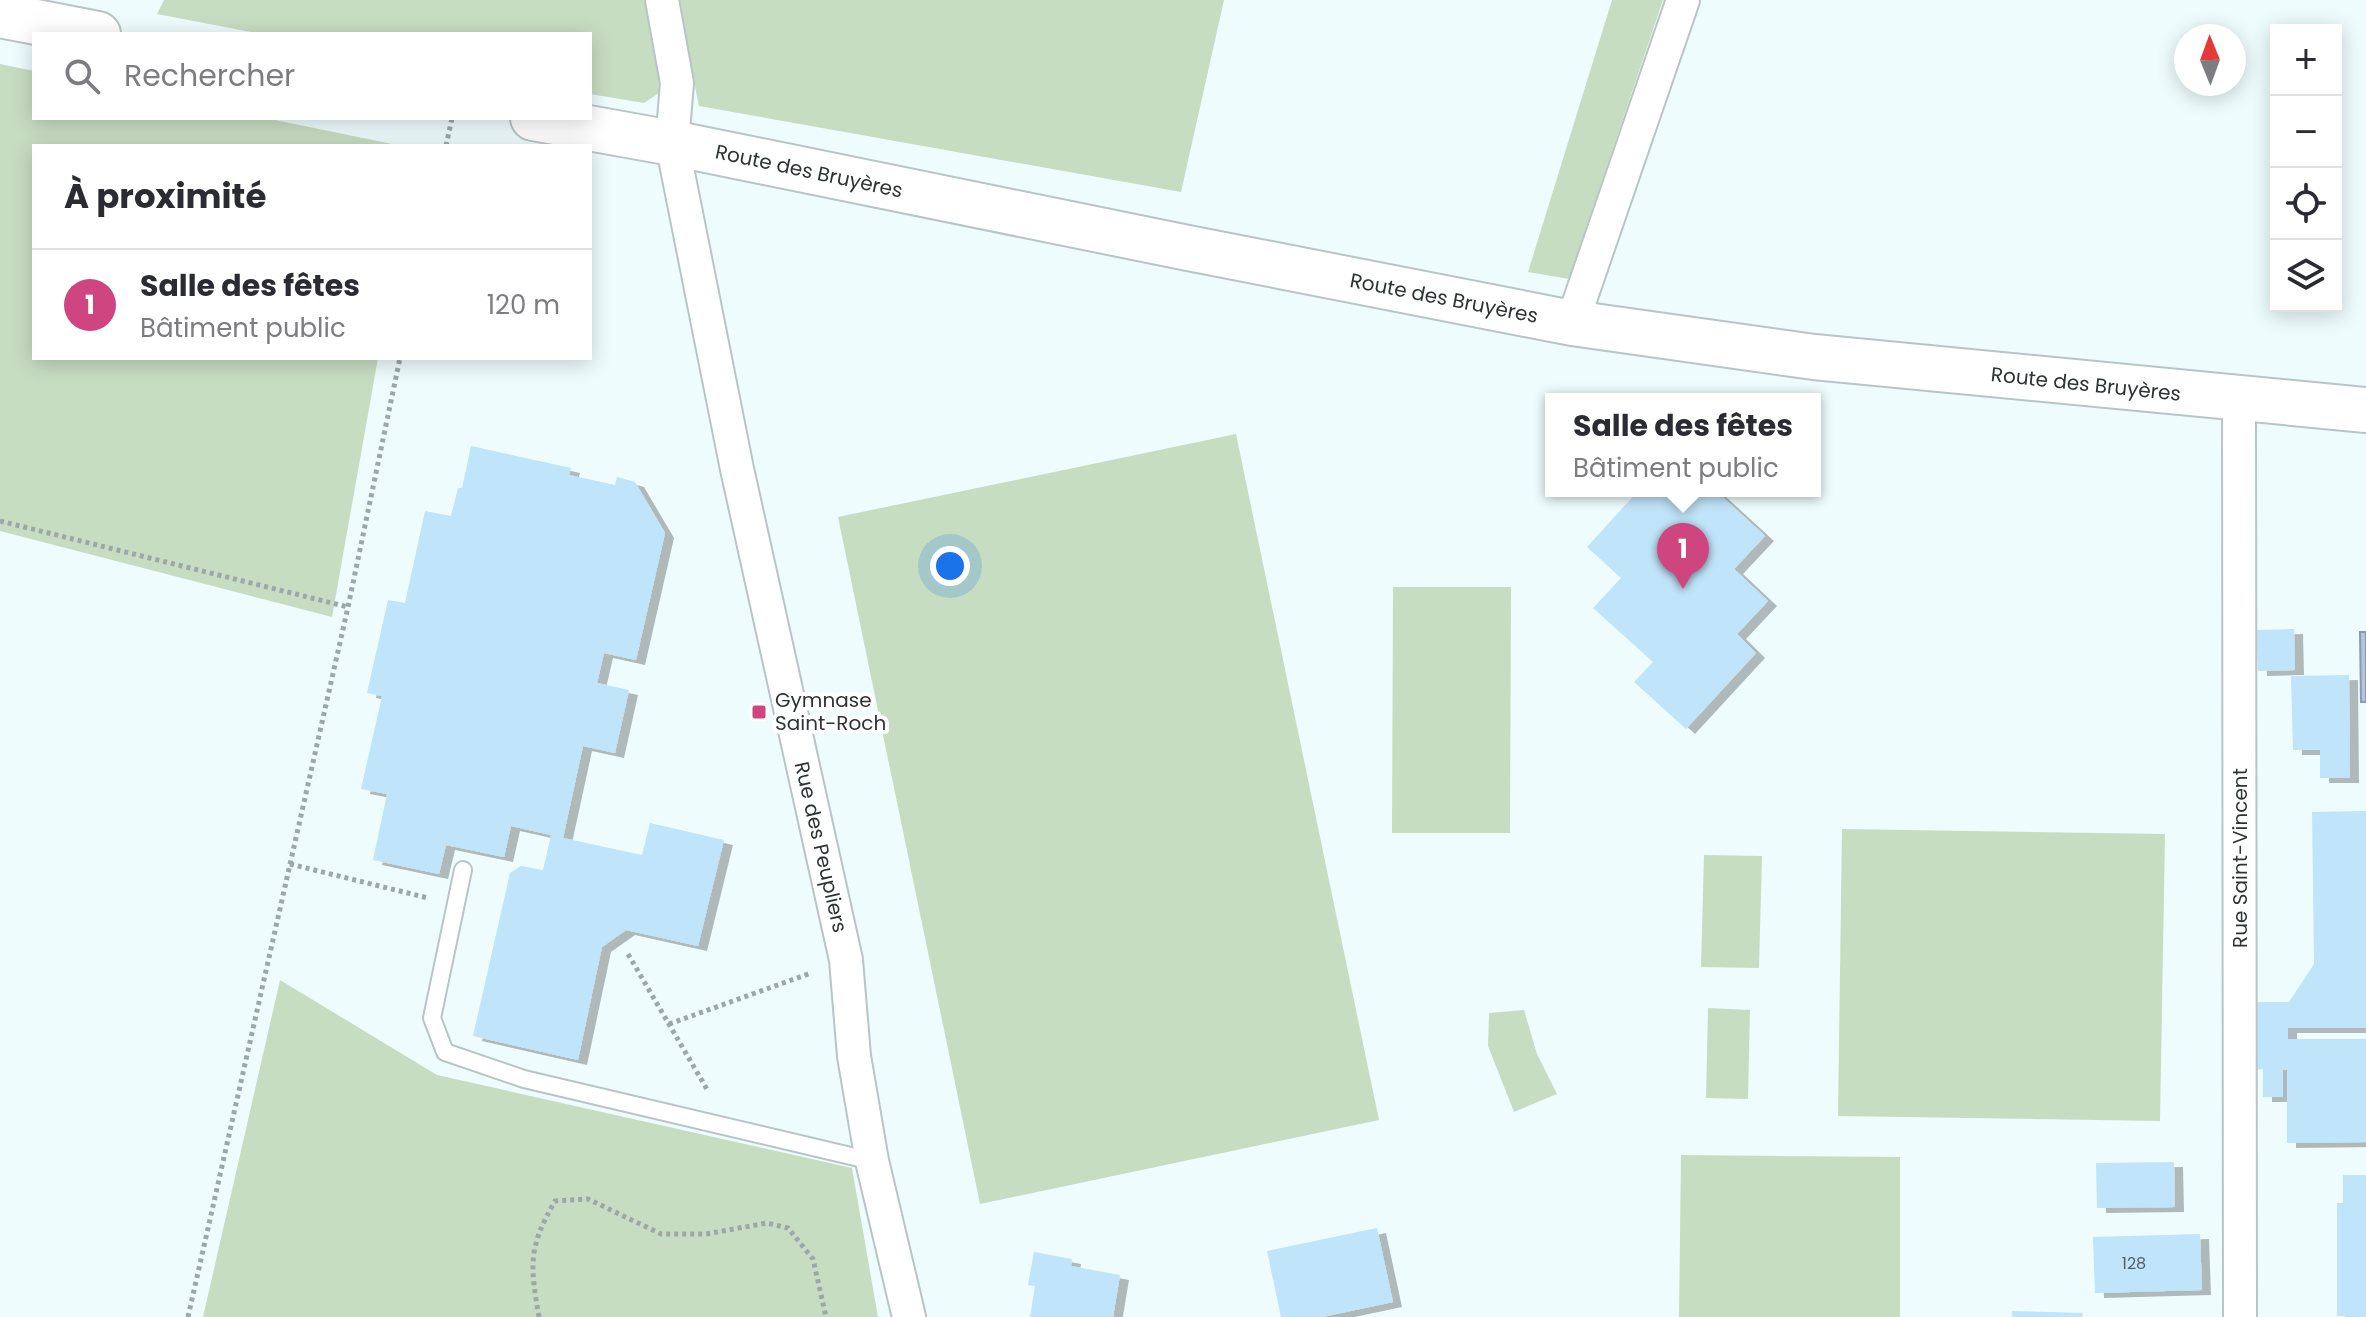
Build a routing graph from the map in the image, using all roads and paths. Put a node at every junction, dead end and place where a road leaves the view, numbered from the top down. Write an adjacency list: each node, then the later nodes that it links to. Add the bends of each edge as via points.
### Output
1 (662, 0): 7 (street, Rue des Peupliers, via 677,83)
2 (1683, 0): 9 (street)
3 (0, 15): 4 (main road)
4 (88, 32)
5 (452, 120): 8 (path)
6 (544, 120): 7 (main road, Route des Bruyères)
7 (672, 143): 9 (main road, Route des Bruyères); 19 (street, Rue des Peupliers, via 737,469)
8 (446, 144)
9 (1572, 323): 11 (main road, Route des Bruyères, via 1814,357)
10 (400, 360): 14 (path)
11 (2239, 399): 12 (main road, Route des Bruyères); 27 (street, Rue Saint-Vincent)
12 (2366, 410)
13 (0, 521): 14 (path)
14 (348, 607): 15 (path)
15 (290, 864): 17 (path); 23 (path)
16 (463, 870): 17 (lane)
17 (456, 905): 21 (lane, via 432,1018 445,1052 524,1079)
18 (628, 954): 20 (path)
19 (846, 960): 20 (path); 22 (street, Rue des Peupliers, via 854,1056)
20 (669, 1024): 21 (path)
21 (731, 1129): 22 (lane)
22 (872, 1161): 26 (street, Rue des Peupliers)
23 (188, 1317)
24 (539, 1317): 25 (path, via 530,1269 538,1231 555,1201 588,1199 661,1234 706,1234 767,1223 788,1228 813,1259)
25 (826, 1317)
26 (909, 1317)
27 (2240, 1317)

